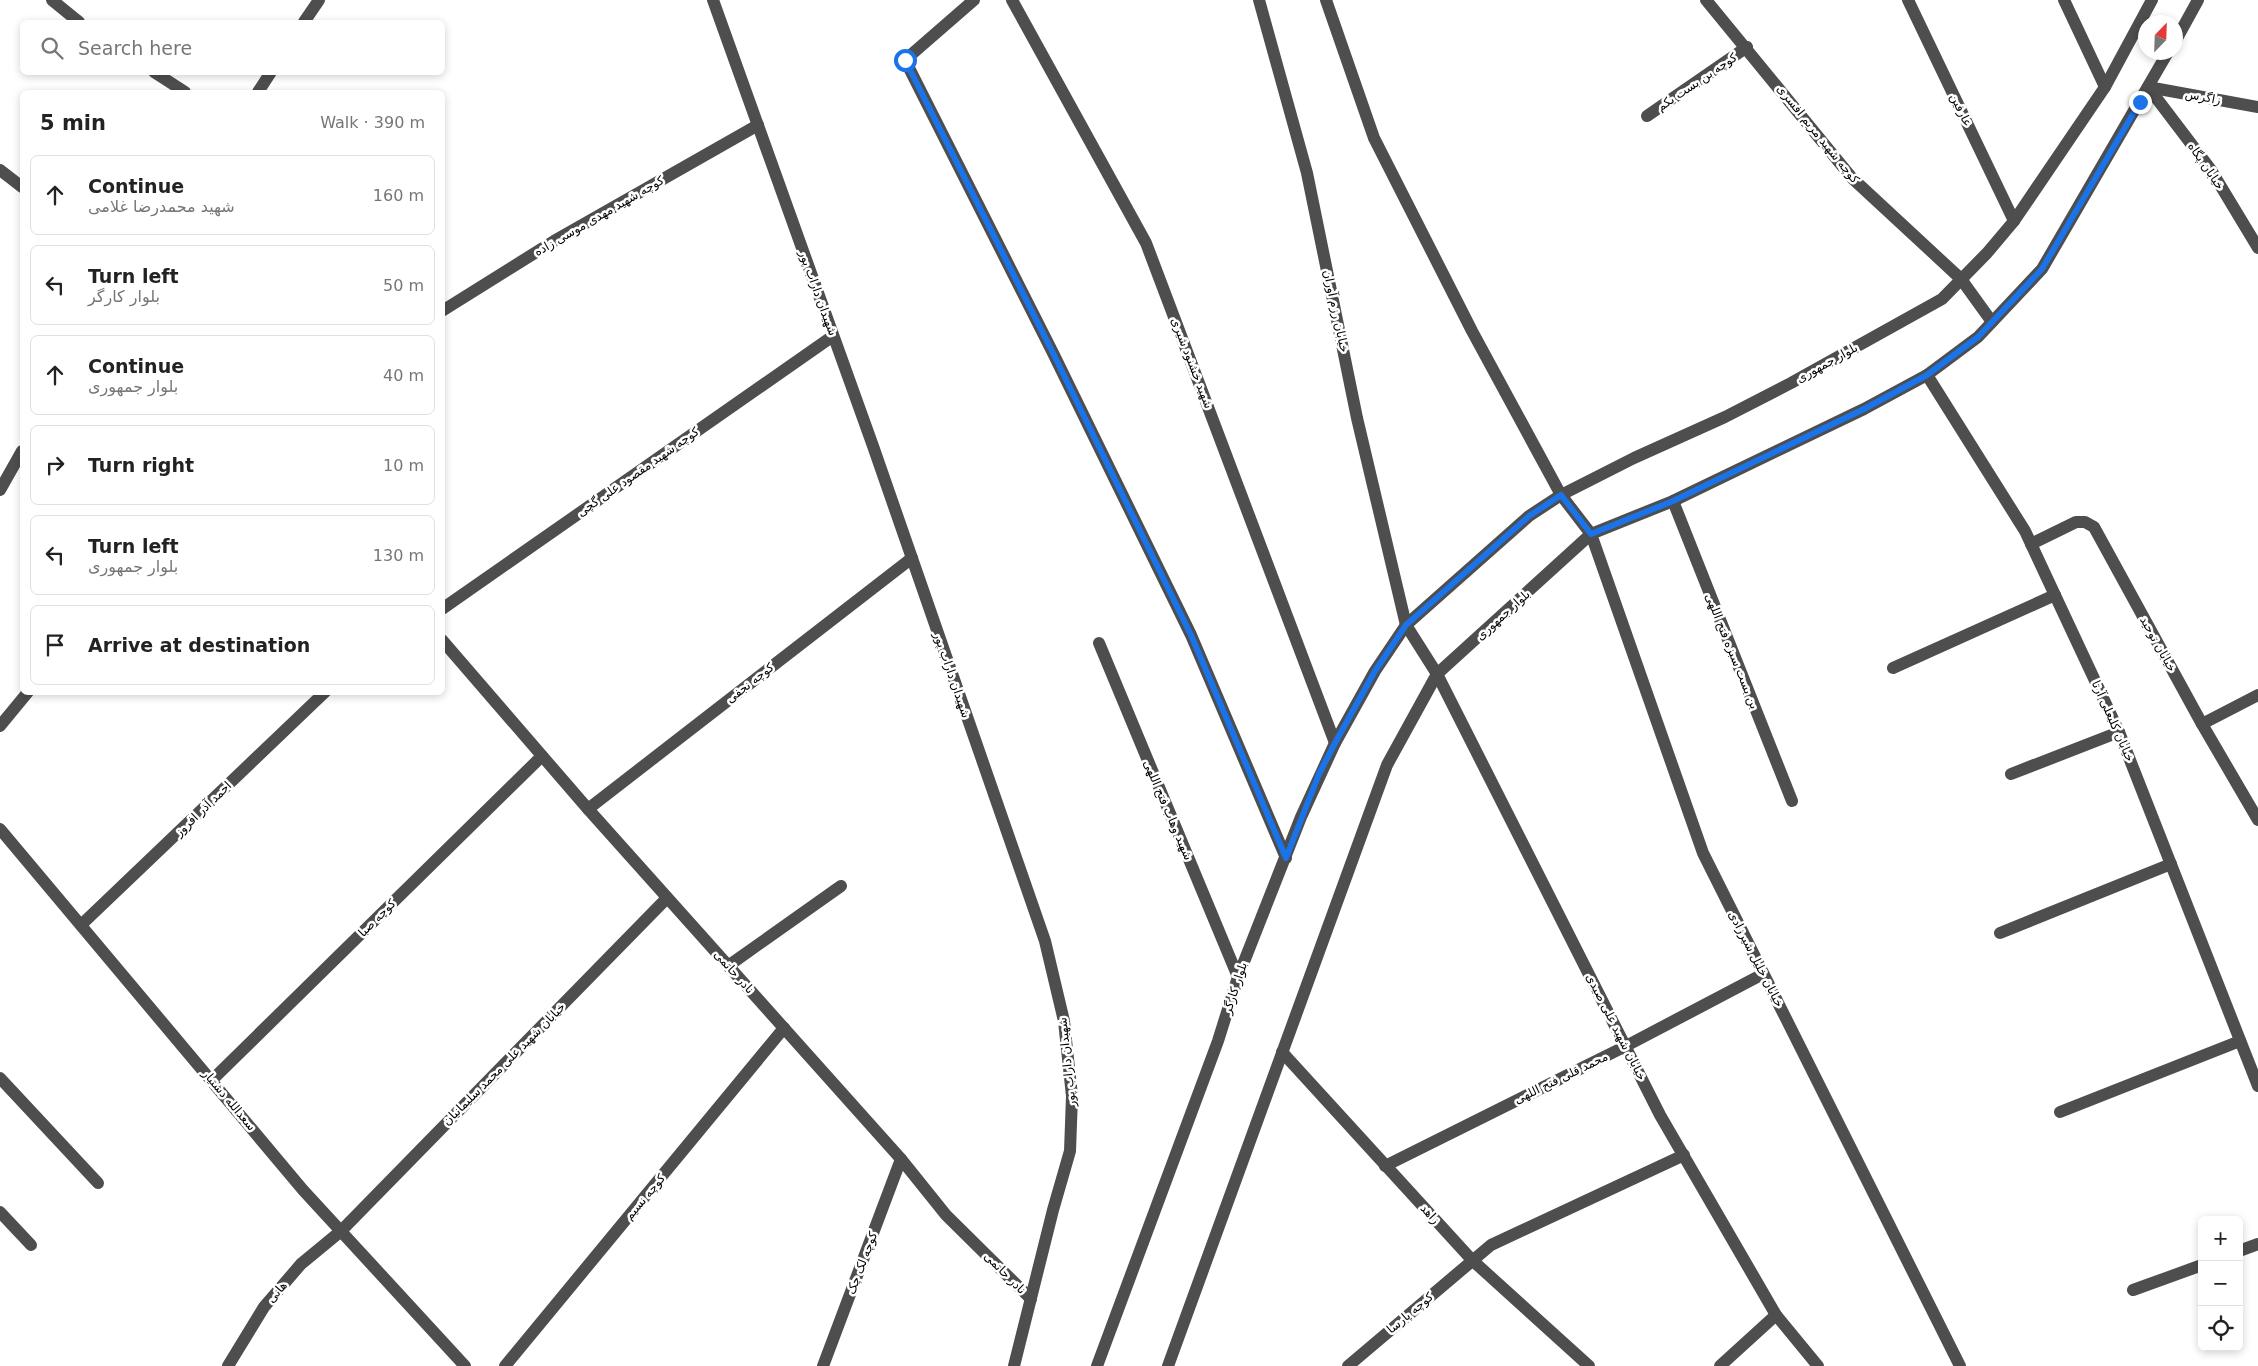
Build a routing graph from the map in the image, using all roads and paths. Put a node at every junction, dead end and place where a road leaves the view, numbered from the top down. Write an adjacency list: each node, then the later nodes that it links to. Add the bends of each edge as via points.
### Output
1 (52, 0): 13 (street)
2 (319, 0): 14 (street)
3 (713, 0): 26 (street, شهیدان داراب پور)
4 (974, 0): 63 (street, via 905,60 1191,635)
5 (1012, 0): 56 (street, شهید خشنود شیری, via 1146,243)
6 (1326, 0): 38 (street, via 1374,138 1472,331)
7 (1706, 0): 16 (street, کوچه شهید مریم افسری)
8 (1908, 0): 29 (street, عارفین)
9 (2064, 0): 20 (street)
10 (2152, 0): 20 (street, بلوار جمهوری)
11 (2198, 0): 15 (street)
12 (1261, 1): 45 (street, خیابان رزم آوران, via 1307,173 1357,418)
13 (77, 20)
14 (305, 20)
15 (2183, 27)
16 (1747, 48): 25 (street, کوچه بن بست یکم); 31 (street, کوچه شهید مریم افسری, via 1852,178)
17 (2163, 60): 21 (street, بلوار جمهوری)
18 (159, 75): 22 (street)
19 (269, 75): 23 (street)
20 (2104, 87): 29 (street, بلوار جمهوری)
21 (2148, 87): 24 (street, زاگرس); 30 (street, خیابان پگاه, via 2210,170); 33 (street, بلوار جمهوری, via 2042,269)
22 (182, 90)
23 (259, 90)
24 (2258, 108)
25 (1647, 116)
26 (758, 125): 32 (street, کوچه شهید مهدی موسی زاده, via 554,242); 34 (street, شهیدان داراب پور)
27 (0, 170): 28 (street)
28 (20, 185)
29 (2014, 221): 31 (street, بلوار جمهوری)
30 (2258, 248)
31 (1961, 279): 33 (street, کوچه شهید مریم افسری); 38 (street, بلوار جمهوری, via 1942,299 1791,383)
32 (445, 309)
33 (1992, 322): 35 (street, بلوار جمهوری, via 1978,337)
34 (833, 336): 42 (street, شهیدان داراب پور); 44 (street, کوچه شهید مقصود علی گچی)
35 (1927, 375): 39 (street, بلوار جمهوری); 41 (street, خیابان کلبعلی آرتا)
36 (20, 454): 37 (street)
37 (1, 486)
38 (1561, 495): 40 (street, خیابان خلیل شیرزادی); 45 (street, بلوار جمهوری, via 1529,516)
39 (1673, 501): 40 (street, بلوار جمهوری); 59 (street, بن بست سبزه فتح اللهی)
40 (1591, 534): 49 (street, بلوار جمهوری); 70 (street, خیابان خلیل شیرزادی, via 1703,853)
41 (2031, 544): 43 (street, خیابان کلبعلی آرتا); 53 (street, خیابان توحید, via 2076,522 2094,527)
42 (912, 558): 60 (street, کوچه نجفی); 92 (street, شهیدان داراب پور, via 1044,941 1064,1021 1072,1096 1070,1151)
43 (2055, 595): 48 (street); 55 (street, خیابان کلبعلی آرتا)
44 (445, 607)
45 (1406, 625): 49 (street, خیابان رزم آوران); 56 (street, بلوار کارگر, via 1375,671)
46 (445, 643): 57 (street, نادر حاتمی)
47 (1099, 643): 71 (street, شهید وهاب فتح اللهی)
48 (1893, 668)
49 (1437, 674): 74 (street, خیابان شهید علی صیدی); 75 (street, via 1387,765)
50 (26, 695): 54 (street)
51 (322, 695): 67 (street, احمد آذر افروز)
52 (2258, 695): 53 (street)
53 (2202, 724): 61 (street, خیابان توحید)
54 (0, 726)
55 (2119, 732): 58 (street); 64 (street, خیابان کلبعلی آرتا)
56 (1335, 743): 63 (street, بلوار کارگر)
57 (542, 756): 60 (street, نادر حاتمی); 77 (street, کوچه صبا)
58 (2011, 774)
59 (1792, 801)
60 (588, 808): 66 (street, نادر حاتمی)
61 (2258, 820)
62 (0, 828): 67 (street, سعدالله دشتیار)
63 (1286, 858): 71 (street, بلوار کارگر)
64 (2172, 864): 68 (street); 73 (street, خیابان کلبعلی آرتا)
65 (841, 886): 69 (street)
66 (668, 898): 69 (street, نادر حاتمی); 85 (street, خیابان شهید علی محمد سلیمانیان)
67 (81, 925): 77 (street, سعدالله دشتیار)
68 (2000, 933)
69 (728, 966): 72 (street, نادر حاتمی)
70 (1763, 974): 74 (street, محمد قلی فتح اللهی); 105 (street, خیابان خلیل شیرزادی)
71 (1238, 976): 99 (street, بلوار کارگر, via 1218,1042)
72 (784, 1028): 81 (street, نادر حاتمی); 96 (street, کوچه نسیم)
73 (2240, 1041): 78 (street, خیابان کلبعلی آرتا); 79 (street)
74 (1626, 1046): 80 (street, خیابان شهید علی صیدی); 82 (street, محمد قلی فتح اللهی)
75 (1282, 1052): 82 (street, زاهد); 100 (street)
76 (0, 1078): 83 (street)
77 (212, 1080): 85 (street, سعدالله دشتیار)
78 (2258, 1086)
79 (2060, 1112)
80 (1684, 1155): 89 (street, کوچه پارسا, via 1491,1245); 93 (street, خیابان شهید علی صیدی)
81 (901, 1159): 92 (street, نادر حاتمی, via 946,1215); 97 (street, کوچه لک چک)
82 (1385, 1166): 89 (street, زاهد)
83 (98, 1183)
84 (0, 1212): 87 (street)
85 (341, 1231): 94 (street, هانی, via 302,1264 264,1307); 95 (street, سعدالله دشتیار)
86 (2258, 1244): 88 (street)
87 (31, 1245)
88 (2243, 1250)
89 (1472, 1260): 101 (street, کوچه پارسا); 102 (street, زاهد)
90 (2198, 1266): 91 (street)
91 (2133, 1290)
92 (1031, 1299): 98 (street, شهیدان داراب پور)
93 (1776, 1315): 103 (street); 104 (street, خیابان شهید علی صیدی)
94 (228, 1366)
95 (465, 1366)
96 (506, 1366)
97 (824, 1366)
98 (1014, 1366)
99 (1096, 1366)
100 (1168, 1366)
101 (1348, 1366)
102 (1589, 1366)
103 (1720, 1366)
104 (1818, 1366)
105 (1960, 1366)

